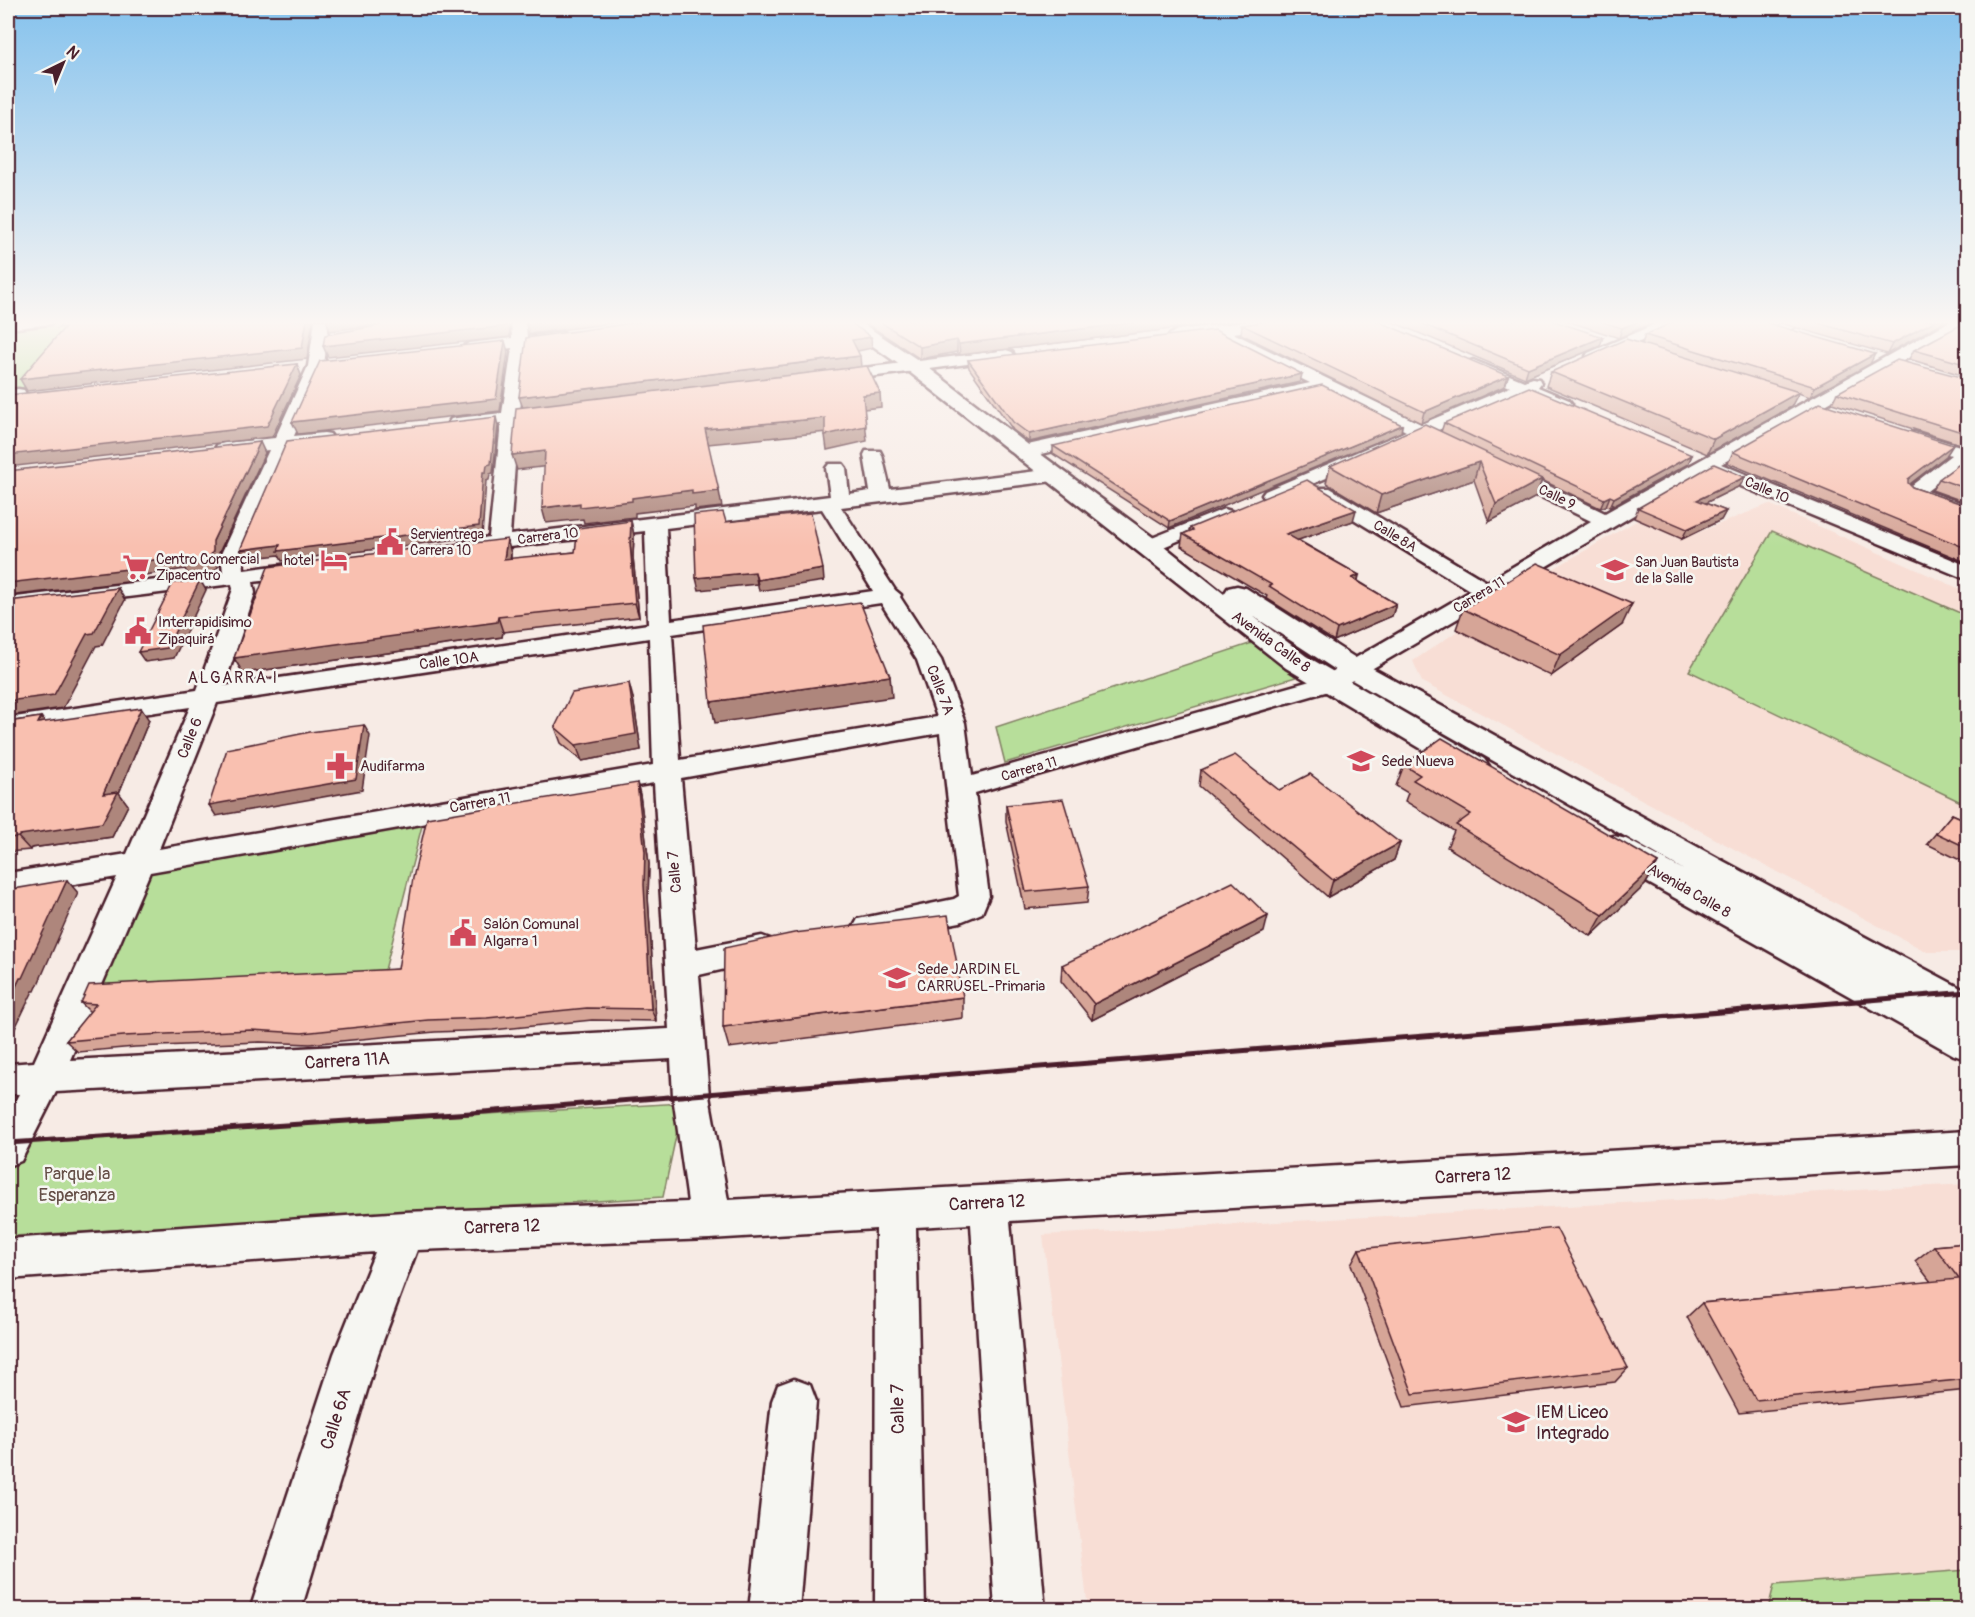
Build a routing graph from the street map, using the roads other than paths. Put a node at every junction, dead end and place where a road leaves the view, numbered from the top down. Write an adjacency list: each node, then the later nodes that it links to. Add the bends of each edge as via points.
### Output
1 (307, 395): 21 (street, Calle 6)
2 (513, 395): 16 (street)
3 (951, 395): 24 (main road, Avenida Calle 8)
4 (1276, 395): 24 (street)
5 (1345, 395): 18 (street)
6 (1504, 395): 18 (street)
7 (1543, 395): 14 (street)
8 (1830, 395): 12 (street, Carrera 11)
9 (37, 396): 10 (street)
10 (12, 398)
11 (1791, 398): 12 (street)
12 (1814, 405): 15 (street); 28 (street, Carrera 11)
13 (569, 410): 16 (street)
14 (1577, 410)
15 (1835, 412)
16 (510, 417): 17 (street); 38 (street)
17 (442, 425)
18 (1421, 431): 22 (street); 32 (street)
19 (1900, 432): 25 (street)
20 (340, 436): 21 (street)
21 (283, 442): 23 (street); 43 (street, Calle 6, via 232,554 232,570)
22 (1452, 446)
23 (203, 452)
24 (1023, 452): 31 (main road, Avenida Calle 8)
25 (1966, 452): 35 (street, via 1913,492)
26 (873, 455): 33 (street)
27 (1684, 455): 28 (street, Calle 10)
28 (1705, 464): 36 (street, Carrera 11); 42 (street, Calle 10)
29 (1493, 466): 36 (street, Calle 9)
30 (836, 468): 34 (street)
31 (1053, 474): 33 (street, Carrera 10); 39 (main road, Avenida Calle 8)
32 (1306, 482): 39 (street); 44 (street, Calle 8A)
33 (881, 495): 34 (street, Carrera 10)
34 (834, 501): 37 (street, Carrera 10); 45 (street, Calle 7A)
35 (1968, 512)
36 (1606, 520): 44 (street, Carrera 11)
37 (655, 524): 38 (street, Carrera 10); 47 (street, Calle 7)
38 (499, 542): 40 (street, Carrera 10)
39 (1149, 546): 48 (main road, Avenida Calle 8, via 1296,663)
40 (452, 549)
41 (323, 566): 43 (street)
42 (1968, 574)
43 (241, 578): 46 (street); 49 (street, Calle 6, via 244,593)
44 (1485, 590): 48 (street, Carrera 11)
45 (890, 595): 47 (street, Calle 10A); 50 (street, Calle 7A, via 929,660)
46 (8, 605)
47 (662, 630): 49 (street, Calle 10A); 52 (street, Calle 7)
48 (1342, 676): 53 (street, Carrera 11, via 1270,702); 59 (main road, Avenida Calle 8); 61 (main road, Avenida Calle 8, via 1686,890)
49 (207, 697): 51 (street, Calle 10A); 54 (street, Calle 6)
50 (952, 723): 52 (street, Carrera 11); 53 (street, Calle 7A)
51 (8, 726)
52 (667, 770): 54 (street, Carrera 11); 58 (street, Calle 7)
53 (961, 789): 56 (street, Calle 7A, via 974,896 971,905)
54 (139, 864): 55 (street, Carrera 11); 62 (street, Calle 6)
55 (8, 884)
56 (844, 933)
57 (786, 944): 58 (street)
58 (682, 965): 60 (street, Calle 7)
59 (1968, 1011)
60 (687, 1043): 62 (street, Carrera 11A); 68 (street, Calle 7, via 690,1096)
61 (1968, 1043)
62 (43, 1077): 63 (street, Carrera 11A); 65 (street, Calle 6)
63 (8, 1079)
64 (1968, 1148): 66 (street, Carrera 12)
65 (8, 1149)
66 (989, 1203): 67 (street, Carrera 12); 75 (street)
67 (896, 1208): 68 (street, Carrera 12); 74 (street, Calle 7)
68 (710, 1220): 69 (street, Carrera 12)
69 (404, 1231): 70 (street, Carrera 12); 72 (street, Calle 6A, via 356,1354)
70 (8, 1259)
71 (794, 1401): 73 (street)
72 (275, 1610)
73 (774, 1610)
74 (900, 1610)
75 (1020, 1610)

